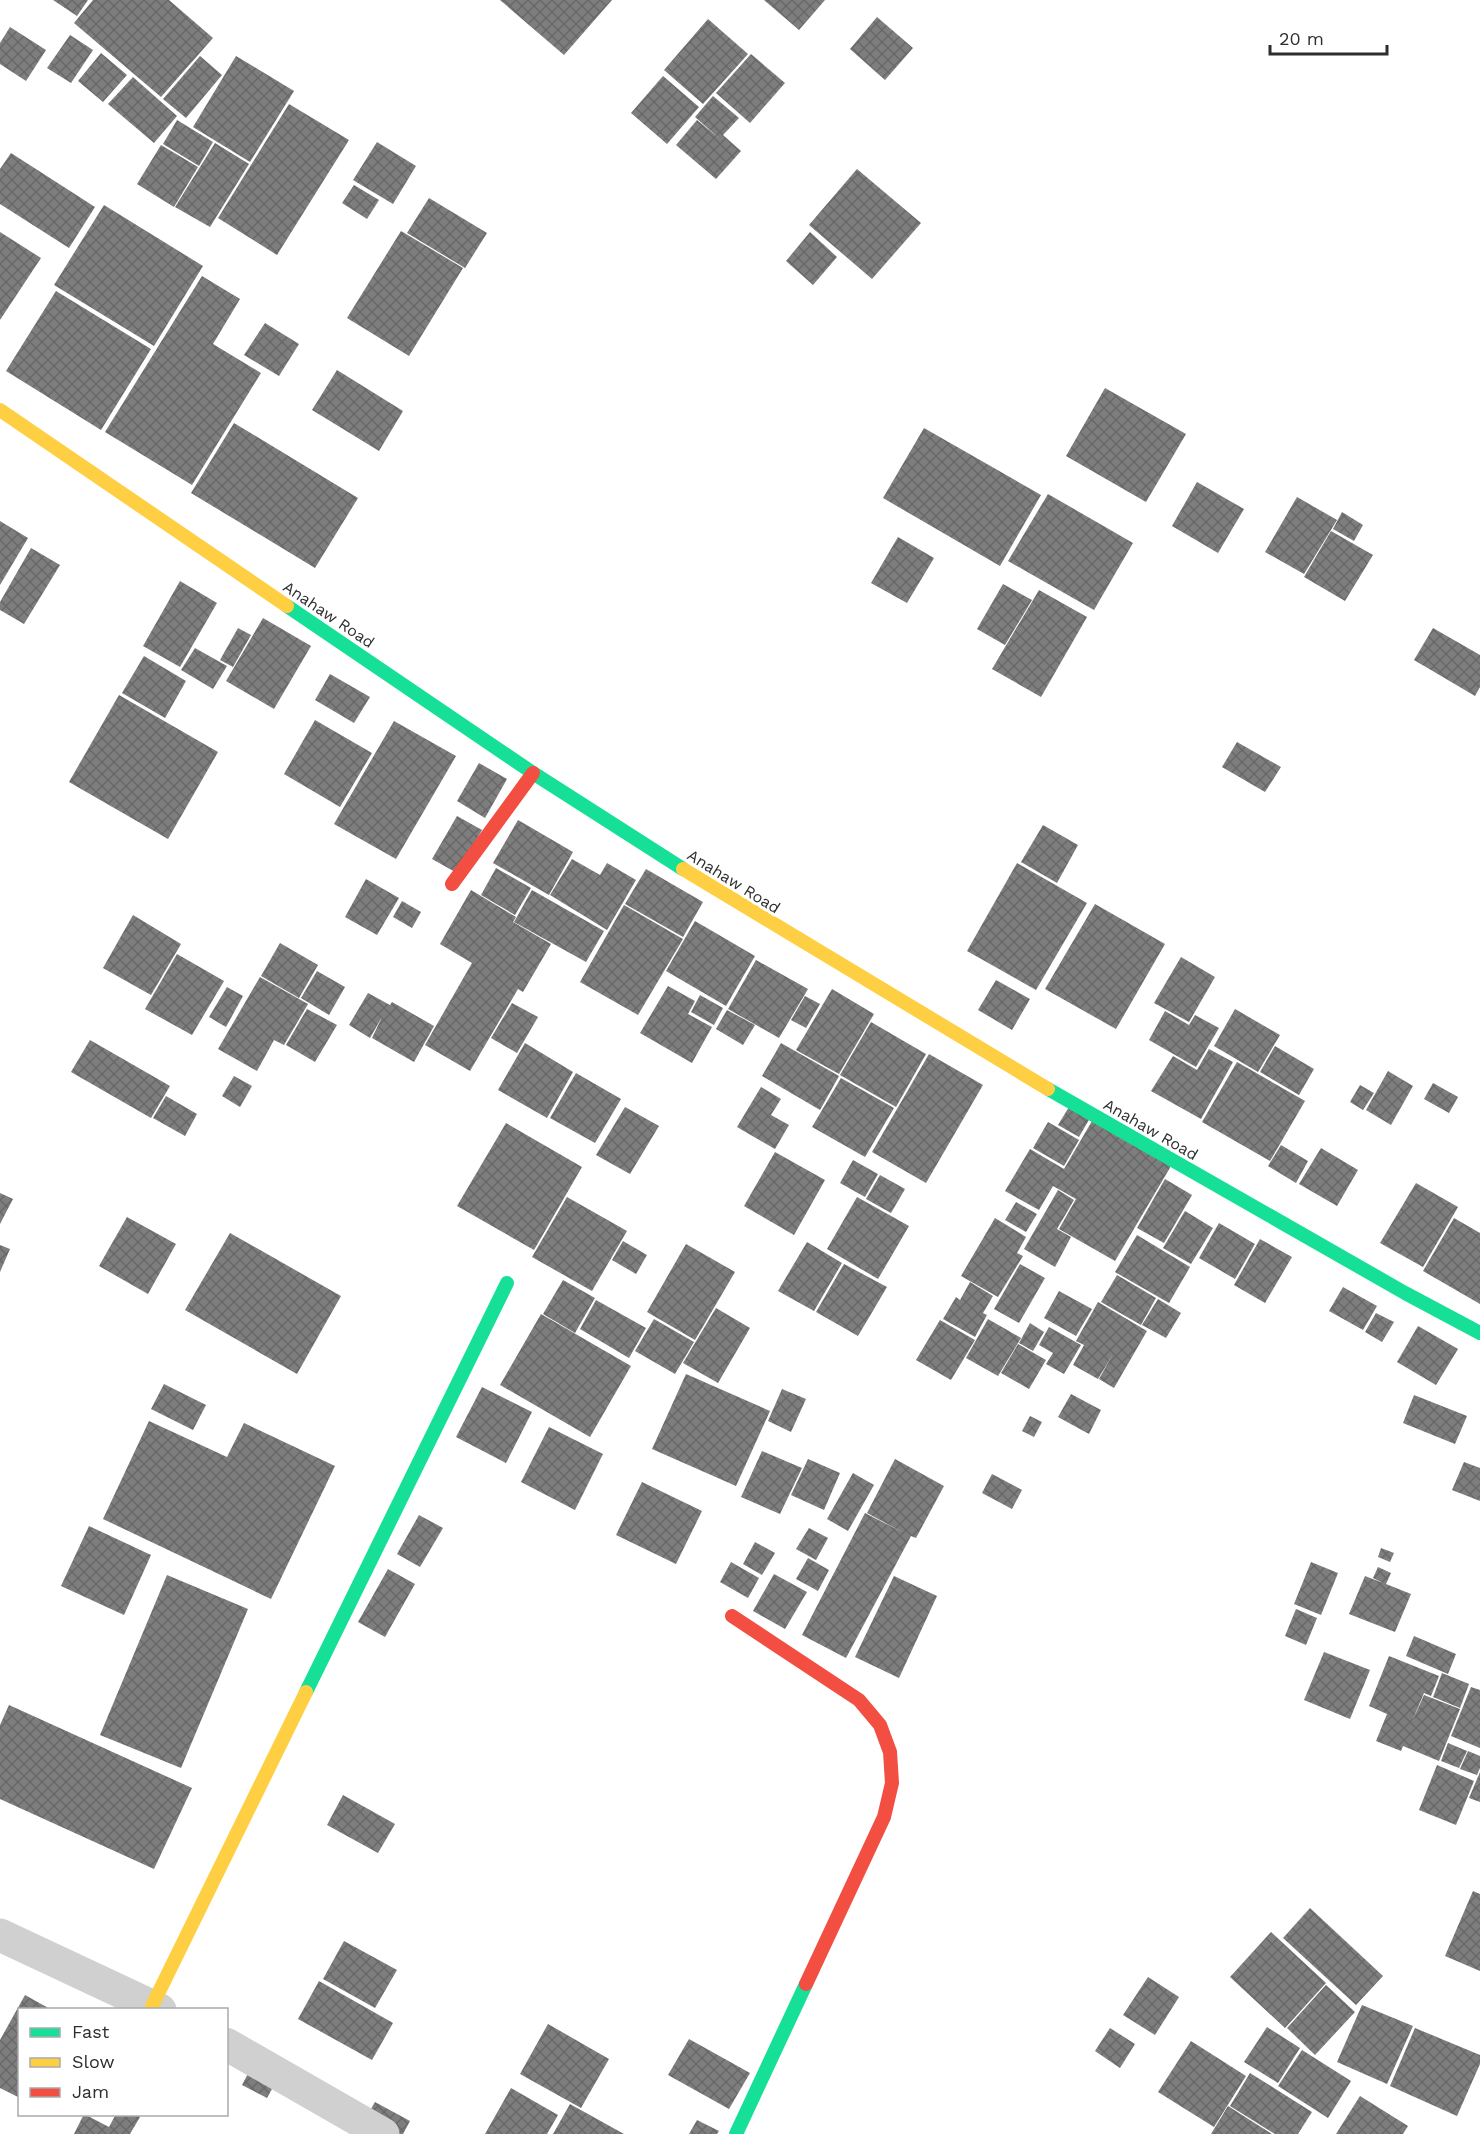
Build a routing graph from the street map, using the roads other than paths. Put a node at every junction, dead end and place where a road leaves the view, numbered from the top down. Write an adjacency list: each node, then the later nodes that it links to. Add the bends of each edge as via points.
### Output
1 (0, 410): 2 (street, Anahaw Road)
2 (533, 773): 3 (street); 5 (street, Anahaw Road, via 654,852 1007,1065)
3 (452, 884)
4 (507, 1283): 8 (street)
5 (1480, 1333)
6 (732, 1616): 11 (street, via 859,1700 880,1725 890,1752 892,1783 884,1817)
7 (0, 1935): 8 (street)
8 (156, 2008)
9 (228, 2045): 10 (street)
10 (383, 2134)
11 (736, 2134)

